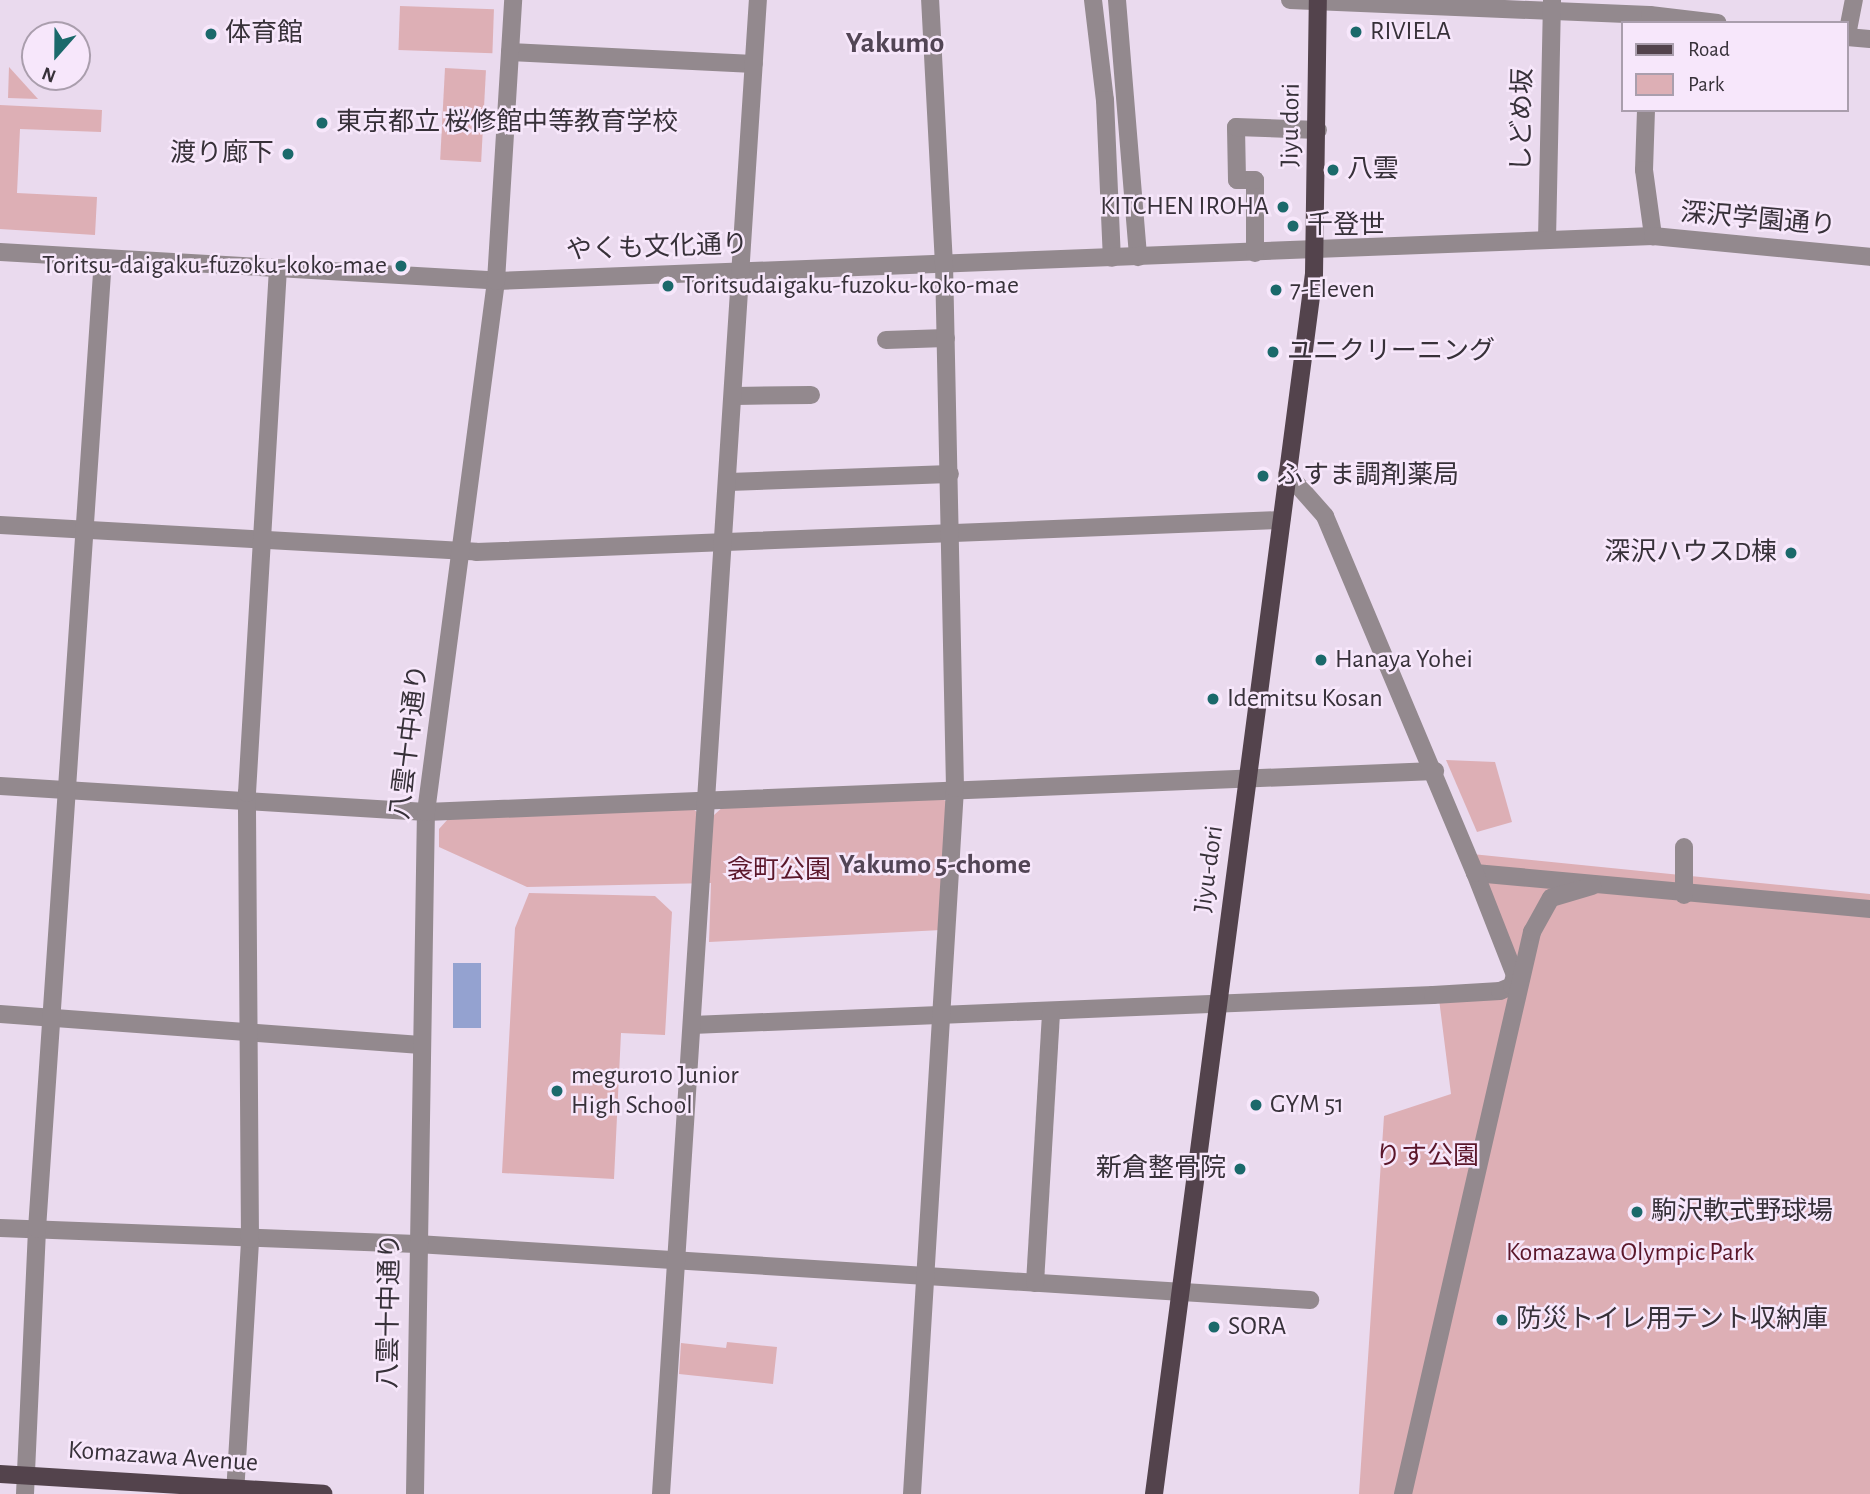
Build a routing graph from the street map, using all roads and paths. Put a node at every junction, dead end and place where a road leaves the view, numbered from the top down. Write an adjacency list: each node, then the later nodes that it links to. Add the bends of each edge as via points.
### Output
1 (513, 0): 15 (street, 八雲十中通り)
2 (758, 0): 16 (street)
3 (930, 0): 28 (street)
4 (1093, 0): 26 (street, via 1105,100)
5 (1117, 0): 24 (street)
6 (1290, 0): 8 (street)
7 (1854, 0): 12 (street)
8 (1318, 1): 9 (street); 18 (main road, Jiyu dori)
9 (1551, 6): 10 (street); 20 (street, しどめ坂)
10 (1650, 19): 11 (street)
11 (1684, 21)
12 (1849, 26)
13 (1849, 36): 14 (street)
14 (1870, 39)
15 (510, 52): 16 (street); 31 (street, 八雲十中通り)
16 (754, 64): 30 (street)
17 (1646, 112): 19 (street)
18 (1318, 130): 21 (main road, Jiyu dori); 23 (street, via 1236,127 1237,180 1255,180)
19 (1647, 237): 20 (street, 深沢学園通り); 25 (street, 深沢学園通り)
20 (1547, 240): 21 (street, やくも文化通り)
21 (1316, 250): 23 (street, やくも文化通り); 36 (main road, Jiyu-dori)
22 (0, 252): 27 (street, やくも文化通り)
23 (1255, 253): 24 (street, やくも文化通り)
24 (1138, 257): 26 (street, やくも文化通り)
25 (1870, 257)
26 (1112, 258): 28 (street, やくも文化通り)
27 (103, 259): 29 (street, やくも文化通り); 41 (street)
28 (944, 265): 30 (street, やくも文化通り); 32 (street)
29 (278, 268): 31 (street, やくも文化通り); 43 (street)
30 (743, 271): 31 (street, やくも文化通り); 35 (street)
31 (496, 281): 45 (street, 八雲十中通り)
32 (946, 338): 33 (street); 37 (street)
33 (886, 340)
34 (811, 395): 35 (street)
35 (735, 396): 38 (street)
36 (1287, 473): 39 (main road, Jiyu-dori); 46 (street, via 1325,516)
37 (950, 474): 38 (street); 42 (street)
38 (729, 482): 44 (street)
39 (1281, 520): 42 (street); 47 (main road, Jiyu-dori)
40 (0, 525): 41 (street)
41 (85, 531): 43 (street); 50 (street)
42 (951, 532): 44 (street); 49 (street)
43 (262, 539): 45 (street); 51 (street)
44 (725, 543): 45 (street); 52 (street)
45 (461, 551): 53 (street, 八雲十中通り)
46 (1435, 771): 47 (street); 55 (street)
47 (1247, 779): 49 (street); 59 (main road, Jiyu-dori)
48 (0, 786): 50 (street)
49 (955, 788): 52 (street); 62 (street)
50 (67, 790): 51 (street); 63 (street)
51 (247, 802): 53 (street); 65 (street)
52 (708, 802): 53 (street); 64 (street)
53 (426, 812): 66 (street, 八雲十中通り)
54 (1684, 847): 57 (street)
55 (1478, 880): 56 (street); 59 (street, via 1515,975 1507,989)
56 (1592, 886): 57 (street); 85 (street, via 1551,898 1532,932)
57 (1684, 895): 58 (street)
58 (1870, 909)
59 (1218, 1003): 60 (street); 74 (main road, Jiyu-dori)
60 (1051, 1012): 62 (street); 73 (street)
61 (0, 1014): 63 (street)
62 (940, 1017): 64 (street); 72 (street)
63 (52, 1018): 65 (street); 68 (street)
64 (692, 1025): 71 (street)
65 (248, 1033): 66 (street); 69 (street)
66 (421, 1045): 70 (street, 八雲十中通り)
67 (0, 1228): 68 (street)
68 (37, 1229): 69 (street); 77 (street)
69 (250, 1239): 70 (street); 78 (street)
70 (416, 1244): 71 (street); 81 (street, 八雲十中通り)
71 (676, 1261): 72 (street); 82 (street)
72 (925, 1275): 73 (street); 83 (street)
73 (1035, 1283): 74 (street)
74 (1180, 1294): 75 (street); 84 (main road, Jiyu-dori)
75 (1310, 1300)
76 (0, 1474): 77 (main road, Komazawa Avenue)
77 (26, 1475): 78 (main road, Komazawa Avenue); 79 (street)
78 (235, 1491): 80 (main road, Komazawa Avenue)
79 (25, 1494)
80 (323, 1494)
81 (415, 1494)
82 (661, 1494)
83 (912, 1494)
84 (1154, 1494)
85 (1403, 1494)

